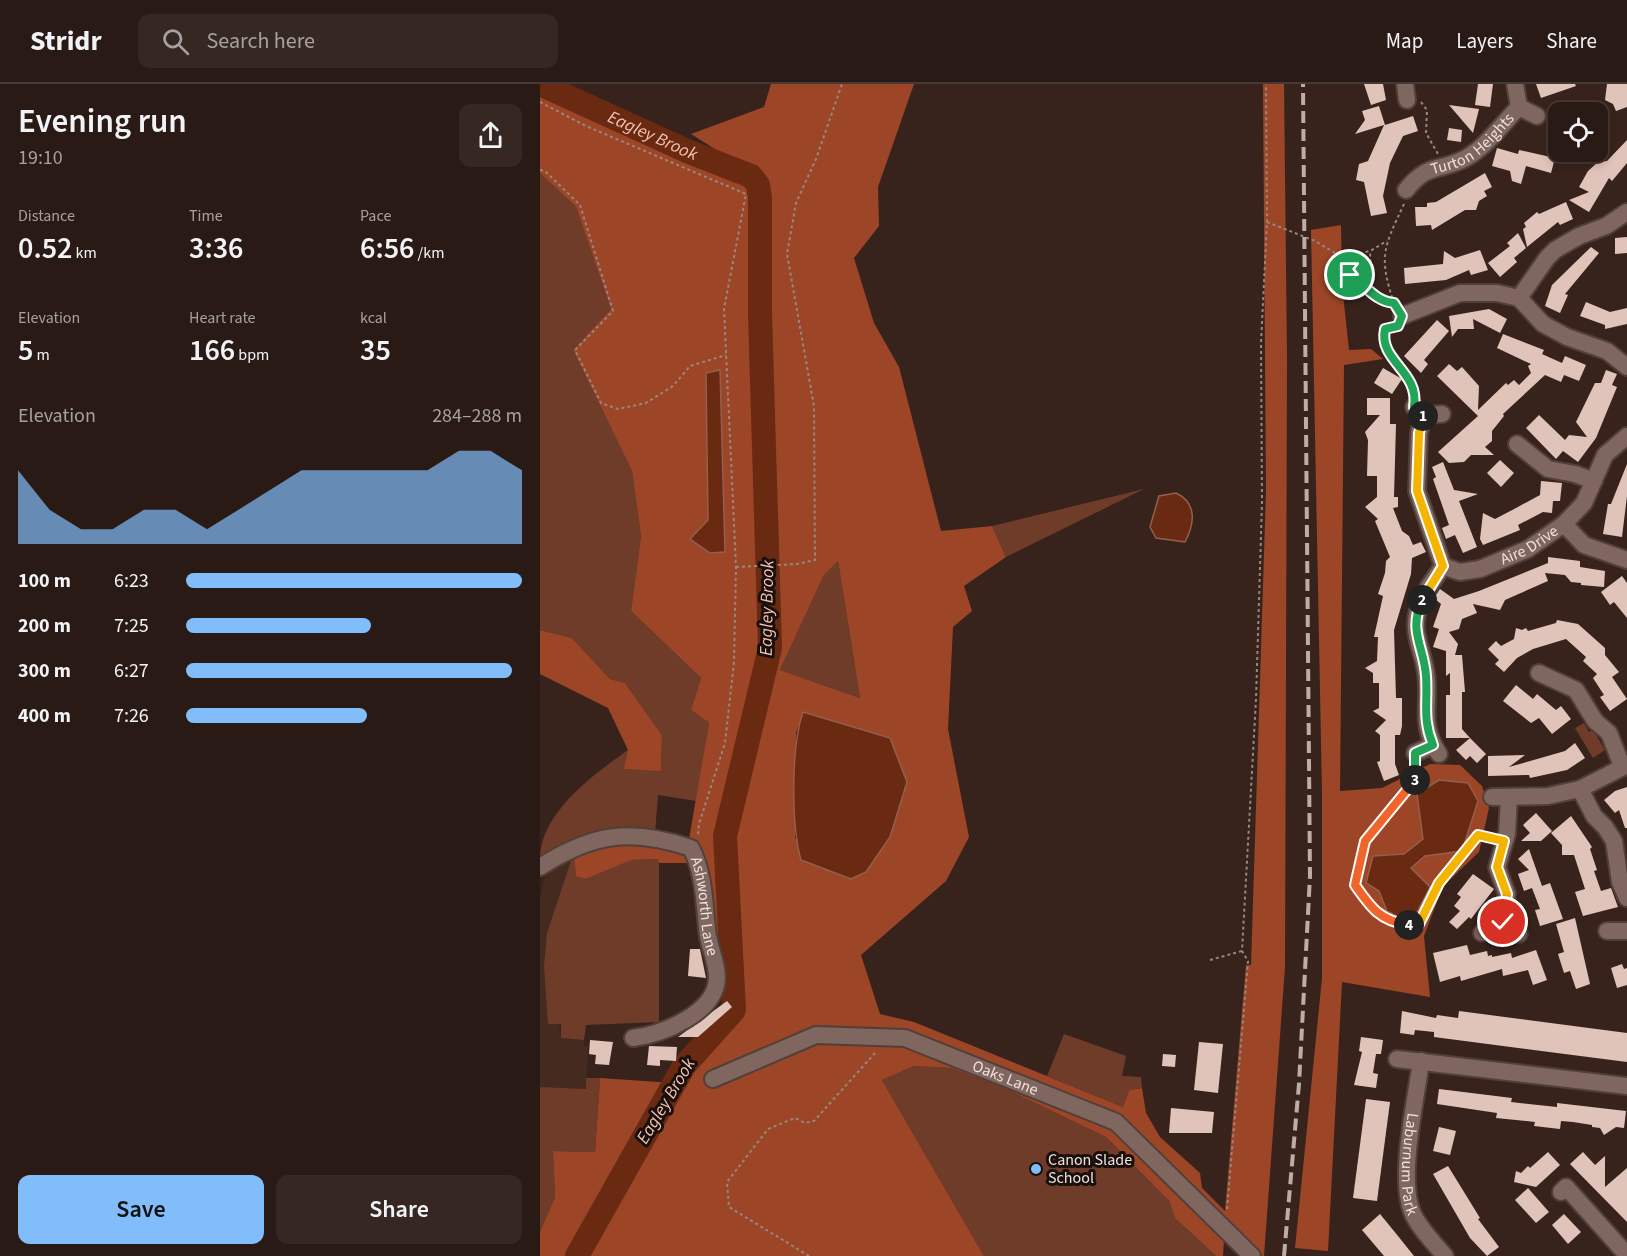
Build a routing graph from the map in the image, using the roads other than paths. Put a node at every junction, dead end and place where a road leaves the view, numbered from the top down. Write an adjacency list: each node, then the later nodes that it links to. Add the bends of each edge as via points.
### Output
1 (1515, 84): 2 (street, Turton Heights)
2 (1519, 107): 3 (street, Turton Heights); 4 (street, Turton Heights, via 1472,154 1442,166)
3 (1537, 116)
4 (1406, 190)
5 (1627, 212): 6 (street, via 1555,250)
6 (1519, 297): 7 (street, via 1460,293); 8 (street, via 1555,332 1592,343)
7 (1398, 315)
8 (1625, 360)
9 (1442, 414): 15 (street, via 1419,411 1417,491)
10 (1627, 436): 12 (street, Aire Drive, via 1605,455)
11 (1517, 444): 12 (street, via 1530,464)
12 (1594, 481): 13 (street, Aire Drive, via 1580,508)
13 (1564, 524): 14 (street, via 1584,545); 15 (street, Aire Drive, via 1528,549 1480,569 1460,572)
14 (1627, 560)
15 (1443, 566): 17 (street, via 1425,592 1415,626 1426,676 1425,720 1436,749)
16 (1539, 672): 18 (street, via 1560,675 1576,690 1595,722 1609,733)
17 (1415, 753)
18 (1625, 765): 19 (street)
19 (1580, 789): 21 (street, via 1548,796); 23 (street, via 1614,842 1620,882)
20 (1492, 797): 21 (street)
21 (1509, 797): 24 (street, via 1497,867 1507,894)
22 (540, 867): 29 (street, Ashworth Lane, via 572,847 608,836 659,837 691,848 701,866 716,989 703,1009 656,1033)
23 (1627, 898)
24 (1503, 922): 27 (street); 28 (street)
25 (1607, 931): 26 (street)
26 (1627, 931)
27 (1482, 933)
28 (1519, 934)
29 (633, 1038)
30 (1397, 1059): 31 (street)
31 (1422, 1061): 33 (street); 37 (street, Laburnum Park, via 1408,1165 1408,1199 1421,1228)
32 (713, 1079): 36 (street, Oaks Lane, via 805,1038 905,1038 1116,1122)
33 (1627, 1086)
34 (1561, 1192): 35 (street, via 1566,1187)
35 (1627, 1255)
36 (1252, 1256)
37 (1445, 1256)

